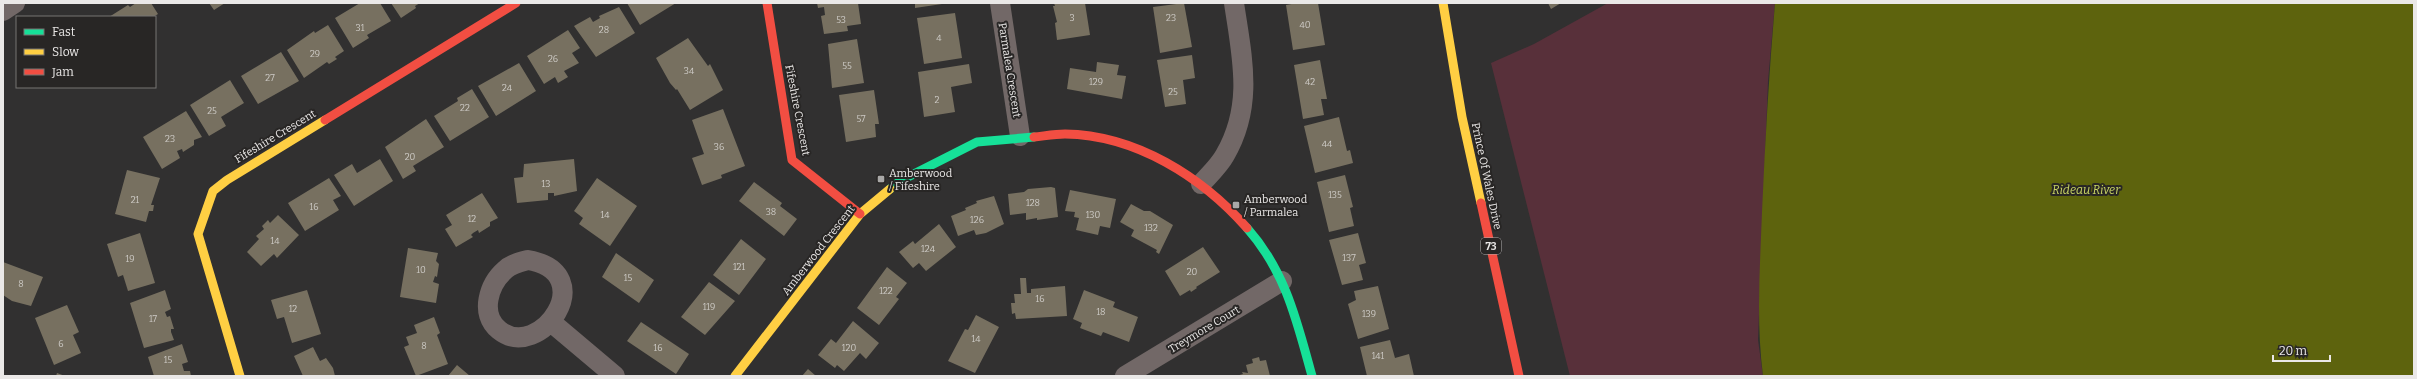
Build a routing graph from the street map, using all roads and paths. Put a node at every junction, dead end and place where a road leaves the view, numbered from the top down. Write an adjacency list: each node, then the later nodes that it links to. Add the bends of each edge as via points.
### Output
1 (15, 3): 7 (street)
2 (516, 3): 13 (street, Fifeshire Crescent, via 213,191 198,234)
3 (767, 3): 10 (street, Fifeshire Crescent, via 792,160)
4 (1000, 3): 8 (street, Parmalea Crescent)
5 (1234, 3): 9 (street, via 1245,73 1242,116 1224,156)
6 (1443, 3): 18 (street, Prince Of Wales Drive / 73, via 1462,117)
7 (3, 11)
8 (1020, 136): 9 (street, Amberwood Crescent, via 1065,134 1108,140 1153,155); 10 (street, Amberwood Crescent, via 970,145 900,181)
9 (1201, 184): 11 (street, Amberwood Crescent, via 1226,204 1257,239)
10 (860, 214): 15 (street, Amberwood Crescent)
11 (1282, 281): 16 (street, Treymore Court); 17 (street, Amberwood Crescent, via 1290,297)
12 (551, 322): 14 (street)
13 (240, 376)
14 (615, 376)
15 (735, 376)
16 (1125, 376)
17 (1312, 376)
18 (1519, 376)

